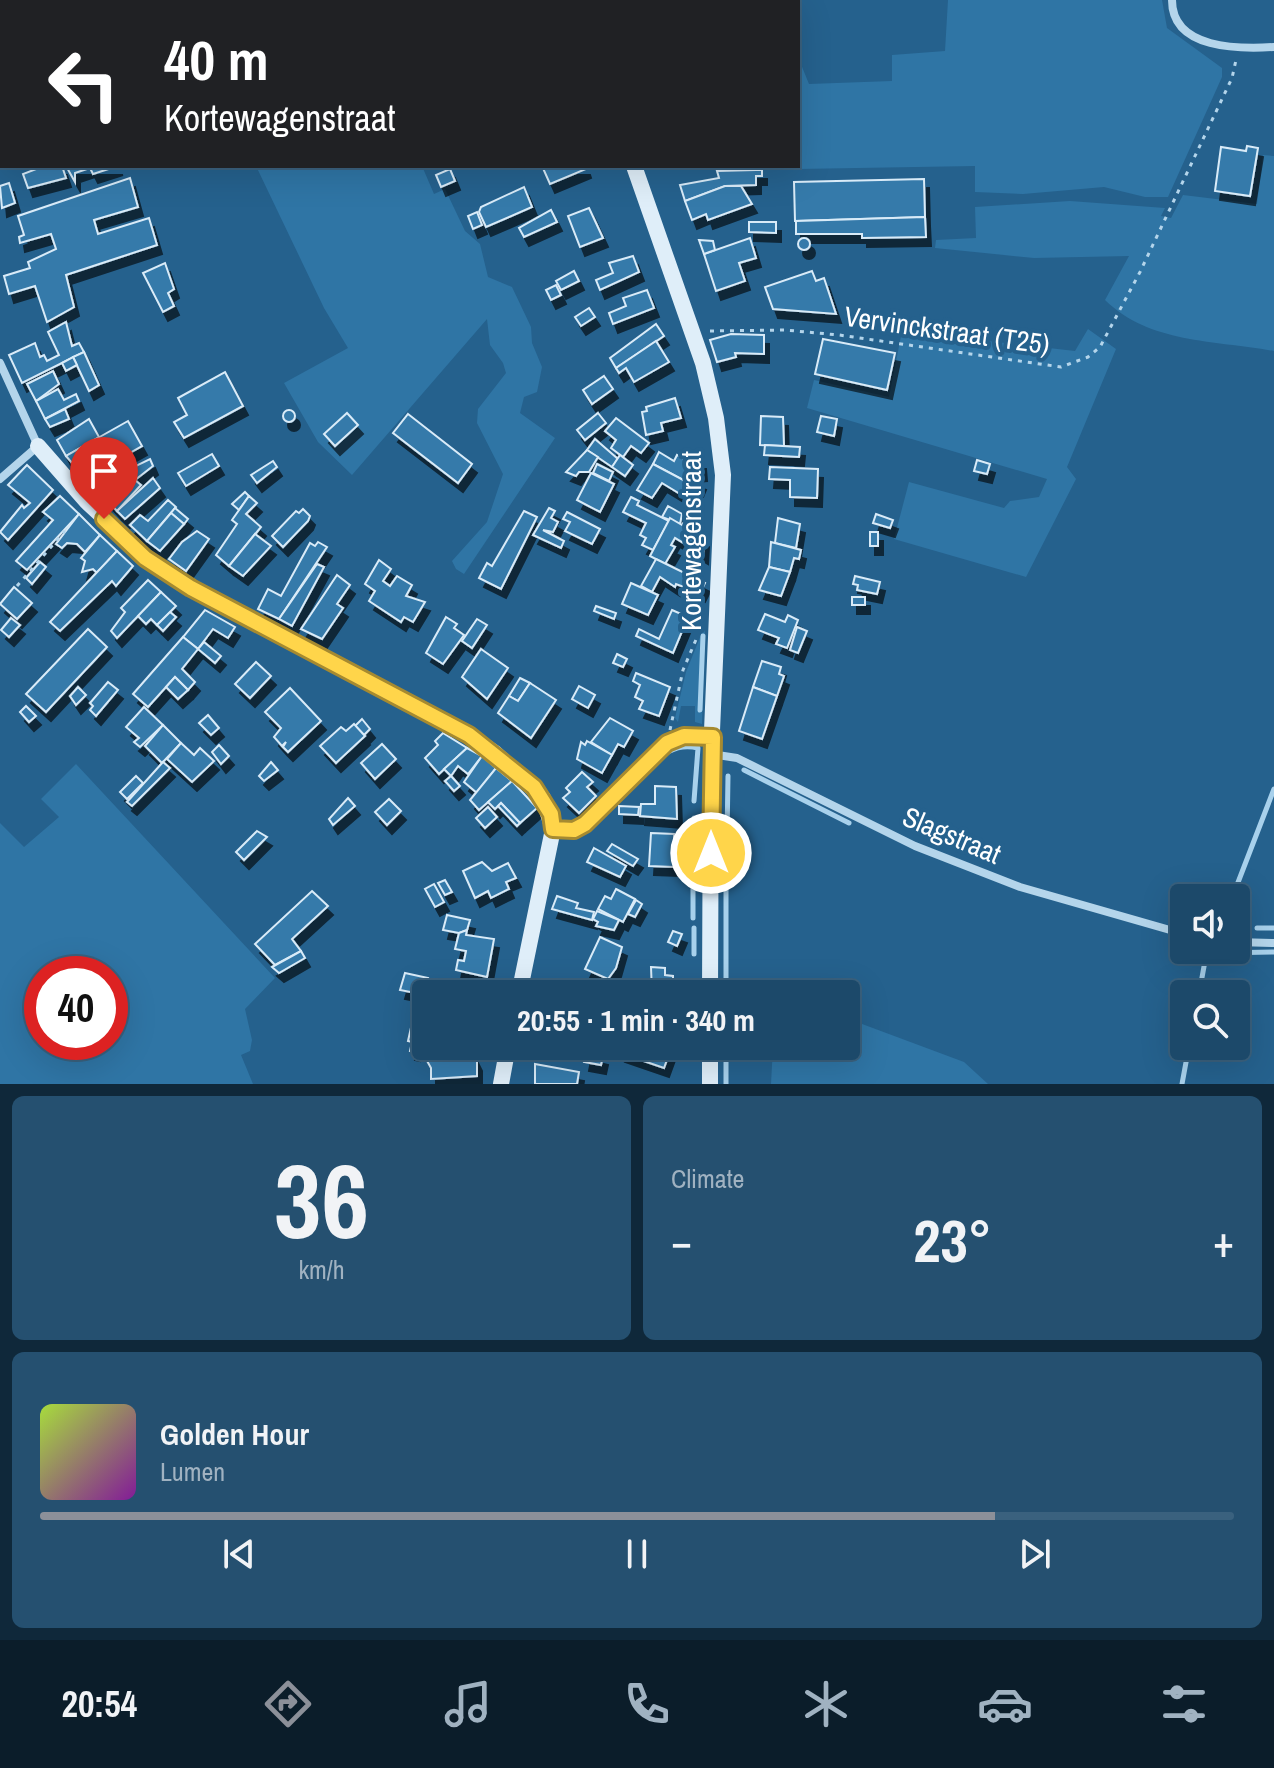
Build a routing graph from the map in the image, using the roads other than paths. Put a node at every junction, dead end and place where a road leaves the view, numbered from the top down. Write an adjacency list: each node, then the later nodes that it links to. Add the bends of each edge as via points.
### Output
1 (1172, 0): 2 (street, via 1187,31 1212,44)
2 (1274, 47)
3 (635, 168): 7 (street, Kortewagenstraat, via 695,335 716,418 723,475)
4 (0, 363): 5 (street)
5 (38, 446): 6 (street); 8 (street, via 87,502 158,567 495,753 543,798)
6 (0, 479)
7 (712, 746): 8 (street, via 684,736 670,741 585,824 574,830); 9 (street, Slagstraat, via 915,846 1020,887); 13 (street, Kortewagenstraat)
8 (553, 829): 12 (street)
9 (1170, 930)
10 (1250, 942): 11 (street)
11 (1274, 943)
12 (522, 980)
13 (710, 980)
14 (505, 1060): 16 (street)
15 (710, 1060): 17 (street)
16 (501, 1084)
17 (710, 1084)

